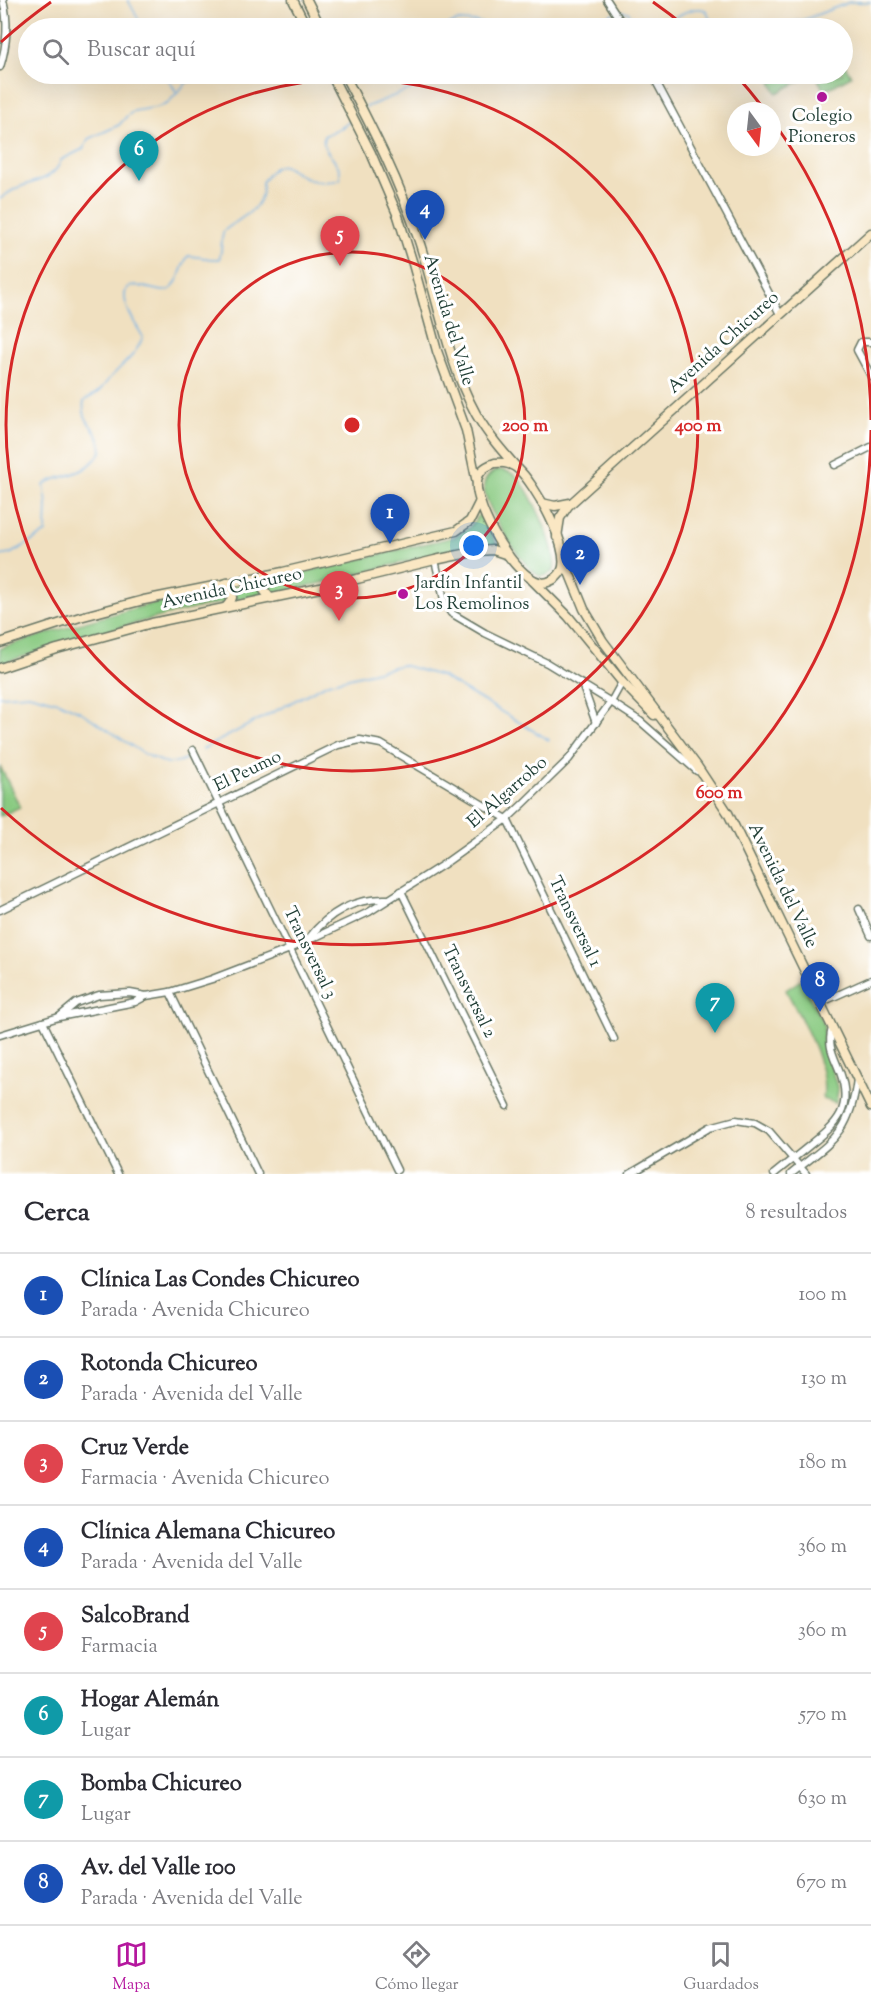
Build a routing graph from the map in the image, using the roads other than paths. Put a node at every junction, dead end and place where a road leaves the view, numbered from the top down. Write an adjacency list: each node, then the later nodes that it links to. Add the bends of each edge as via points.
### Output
1 (3, 0): 8 (street, via 7,32)
2 (293, 0): 5 (main road)
3 (307, 0): 6 (main road)
4 (607, 0): 7 (street)
5 (302, 18)
6 (316, 18)
7 (619, 18)
8 (0, 67)
9 (336, 84): 19 (main road, Avenida del Valle, via 385,183 405,238 437,351 466,430)
10 (349, 84): 18 (main road, Avenida del Valle, via 392,169 414,224 466,393 487,431)
11 (657, 84): 13 (street)
12 (871, 233): 13 (main road, Avenida Chicureo)
13 (780, 314): 21 (main road, Avenida Chicureo)
14 (871, 342): 15 (street, via 863,342 857,348)
15 (871, 376)
16 (871, 447): 17 (street)
17 (835, 465)
18 (518, 469): 19 (main road, via 507,463 495,463 483,469); 22 (main road, Avenida del Valle)
19 (477, 483): 20 (main road, Avenida del Valle)
20 (480, 501): 24 (main road, Avenida del Valle); 27 (main road, Avenida Chicureo, via 470,521 456,531)
21 (573, 502): 22 (main road, via 555,506); 23 (main road, Avenida Chicureo, via 560,518)
22 (542, 503): 23 (main road, Avenida del Valle)
23 (557, 537): 26 (main road, Avenida del Valle)
24 (508, 555): 25 (main road, Avenida Chicureo, via 485,550); 28 (main road, Avenida del Valle)
25 (435, 560): 30 (main road, Avenida Chicureo); 35 (street, via 445,604 451,613)
26 (564, 560): 28 (main road, via 554,579 543,583); 38 (main road, Avenida del Valle, via 603,641)
27 (269, 575): 29 (main road, Avenida Chicureo); 30 (main road, via 263,589)
28 (532, 580): 34 (main road, Avenida del Valle, via 568,616)
29 (227, 583): 31 (main road, via 233,595); 32 (main road, Avenida Chicureo, via 110,609)
30 (271, 599): 31 (main road, Avenida Chicureo)
31 (226, 607): 33 (main road, Avenida Chicureo, via 120,631)
32 (0, 643)
33 (0, 668)
34 (622, 682): 36 (street, El Algarrobo); 38 (main road, Avenida del Valle)
35 (581, 683): 36 (street); 37 (street)
36 (611, 702): 37 (street, El Algarrobo); 40 (street)
37 (596, 723): 42 (street, El Algarrobo, via 569,759)
38 (685, 749): 40 (main road, Avenida del Valle)
39 (193, 750): 41 (street, Transversal 3)
40 (705, 777): 53 (main road, Avenida del Valle, via 738,832)
41 (218, 804): 42 (street, El Peumo, via 338,745 365,740 394,751); 46 (street, El Peumo); 49 (street, Transversal 3)
42 (507, 819): 43 (street, El Algarrobo); 58 (street, Transversal 1)
43 (401, 891): 44 (street, El Algarrobo); 60 (street, Transversal 2)
44 (388, 899): 48 (street, El Algarrobo, via 350,922); 48 (street, via 362,900 345,906 319,925)
45 (859, 909): 47 (street)
46 (0, 910)
47 (871, 936)
48 (309, 939): 49 (street)
49 (290, 949): 51 (street); 64 (street, Transversal 3)
50 (871, 980): 53 (street)
51 (170, 992): 52 (street); 66 (street)
52 (146, 996): 54 (street, via 124,1005); 54 (street, via 99,995 76,1004)
53 (820, 1004): 56 (main road, Avenida del Valle)
54 (59, 1017): 55 (street)
55 (43, 1022): 57 (street); 65 (street)
56 (832, 1028): 59 (main road, Avenida del Valle); 62 (street, via 829,1042 842,1079 843,1110 831,1128)
57 (0, 1035)
58 (614, 1038)
59 (857, 1079): 61 (main road, Avenida del Valle); 63 (street, via 845,1126)
60 (507, 1106)
61 (871, 1107)
62 (793, 1158): 63 (street); 67 (street, via 765,1128 729,1121 710,1127); 68 (street)
63 (800, 1167): 69 (street); 70 (street)
64 (397, 1170)
65 (118, 1174)
66 (258, 1174)
67 (630, 1174)
68 (774, 1174)
69 (791, 1174)
70 (806, 1174)

